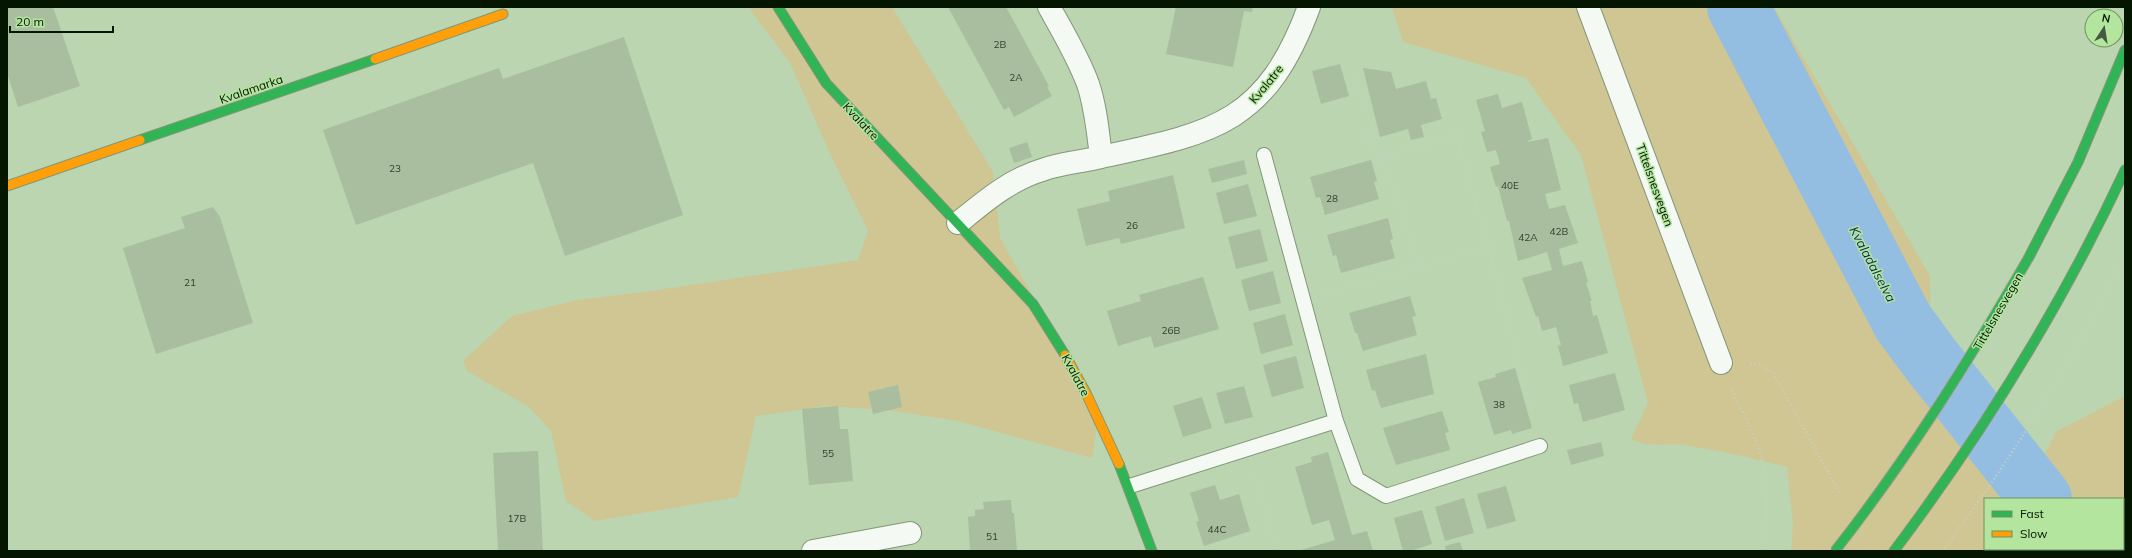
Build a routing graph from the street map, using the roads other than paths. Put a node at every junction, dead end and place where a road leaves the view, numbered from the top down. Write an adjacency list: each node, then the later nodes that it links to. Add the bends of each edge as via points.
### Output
1 (778, 7): 11 (street, Kvalatre, via 826,83)
2 (1049, 7): 8 (street, via 1079,63 1088,86 1095,110)
3 (1309, 7): 8 (street, Kvalatre, via 1281,67 1266,88 1246,108 1223,123 1193,135)
4 (1588, 7): 12 (street, Tittelsnesvegen)
5 (503, 14): 10 (street, Kvalamarka)
6 (2125, 50): 19 (street, Tittelsnesvegen, bridge, via 2078,162 2030,257 1976,349 1917,440 1862,518)
7 (1264, 154): 13 (lane)
8 (1101, 157): 11 (street, Kvalatre, via 1042,169 1016,180)
9 (2125, 170): 20 (street, via 2073,280 2014,379 1955,468)
10 (7, 186)
11 (958, 223): 15 (street, Kvalatre, via 1033,304 1058,340 1084,387)
12 (1721, 363)
13 (1336, 421): 14 (lane, via 1357,479 1386,496); 15 (lane)
14 (1540, 446)
15 (1130, 486): 18 (street, Kvalatre)
16 (910, 533): 17 (street)
17 (813, 551)
18 (1152, 551)
19 (1835, 551)
20 (1894, 551)

